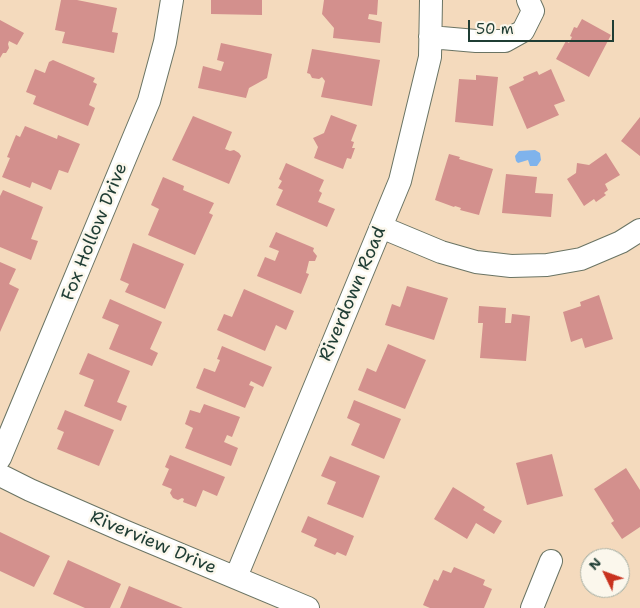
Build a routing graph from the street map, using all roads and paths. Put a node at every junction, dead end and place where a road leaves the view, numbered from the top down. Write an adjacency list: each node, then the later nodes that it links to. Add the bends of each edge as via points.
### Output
1 (172, 0): 7 (street, Fox Hollow Drive, via 166,42 149,101)
2 (432, 0): 4 (street, Riverdown Road)
3 (528, 0): 4 (street, via 533,11 523,31 505,41)
4 (430, 37): 5 (street, Riverdown Road, via 430,57 400,181)
5 (382, 227): 6 (street, via 441,252 476,262 511,266 547,265 581,259); 10 (street, Riverdown Road)
6 (640, 230)
7 (0, 458)
8 (0, 475): 10 (street, Riverview Drive)
9 (551, 561): 12 (street)
10 (236, 577): 11 (street, Riverview Drive)
11 (308, 608)
12 (532, 608)

